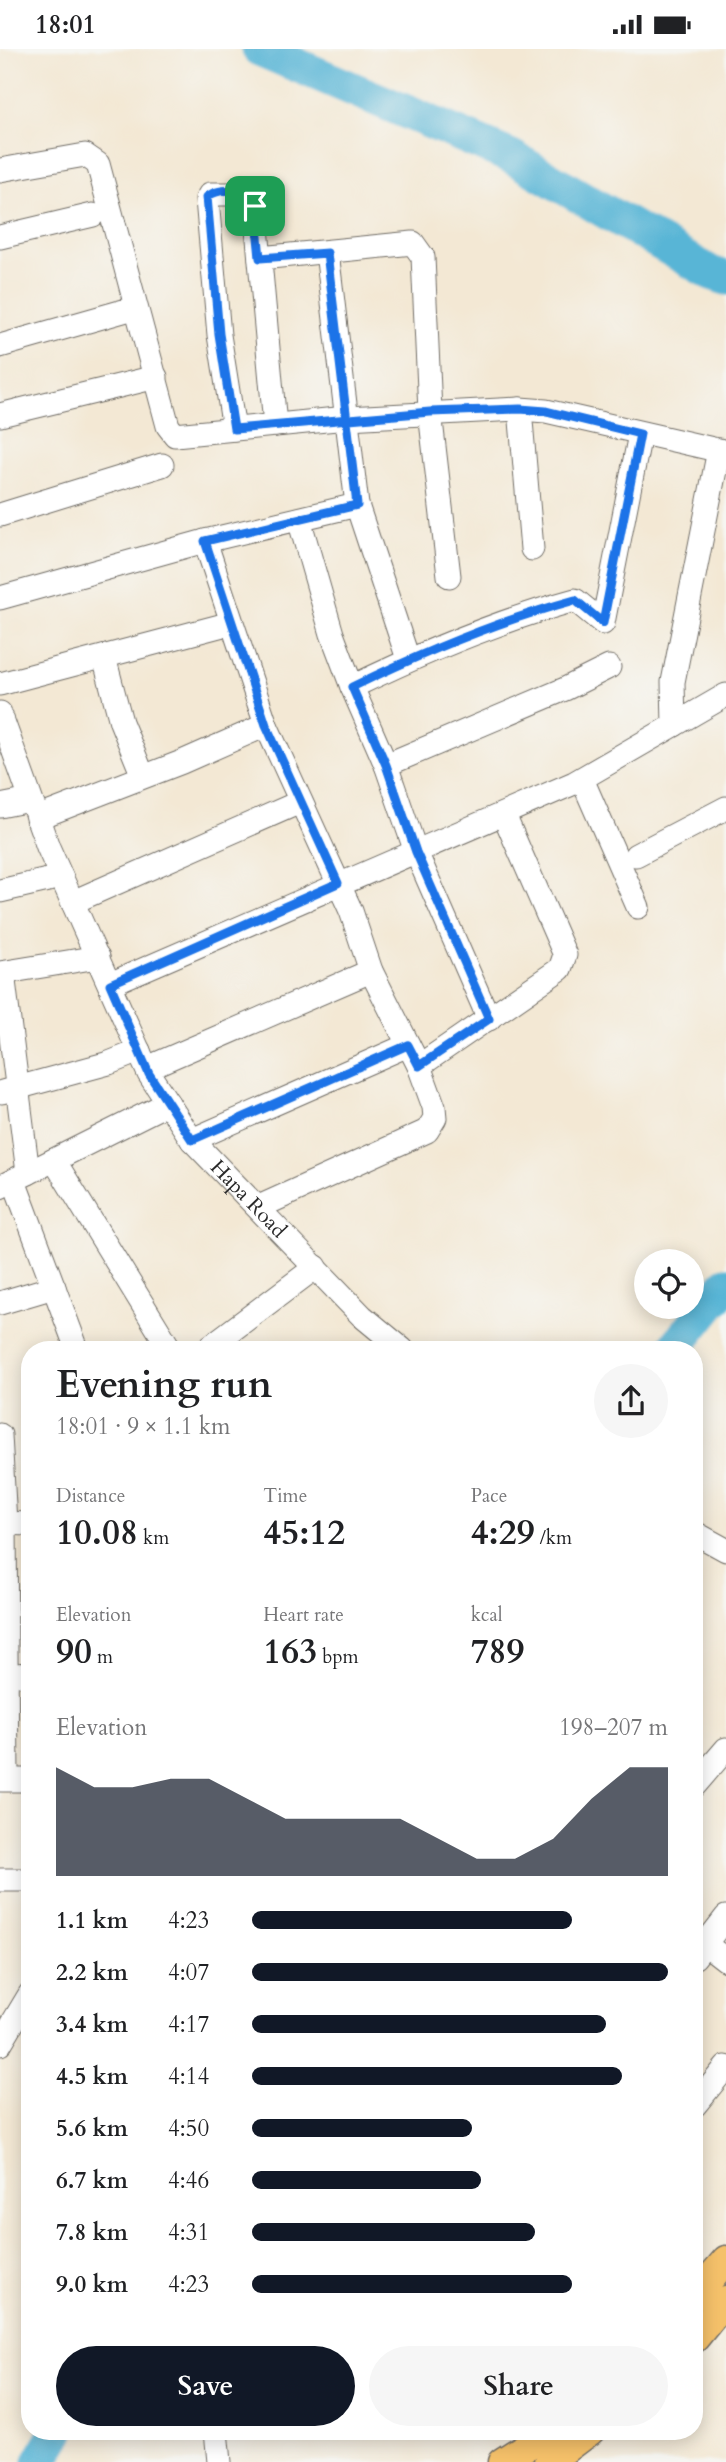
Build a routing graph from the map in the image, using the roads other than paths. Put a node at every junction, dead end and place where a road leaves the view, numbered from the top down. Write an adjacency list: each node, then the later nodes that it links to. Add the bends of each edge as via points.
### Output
1 (0, 170): 8 (street, via 85,155 99,165)
2 (93, 215): 3 (street)
3 (0, 237)
4 (327, 253): 5 (street); 10 (street, via 413,243 420,249); 12 (street)
5 (260, 258): 13 (street); 14 (street, via 251,197 244,192 209,194 219,334)
6 (127, 310): 7 (street)
7 (0, 346)
8 (156, 377): 11 (street); 14 (street, via 167,426 175,435)
9 (520, 409): 10 (street); 15 (street); 22 (street)
10 (430, 412): 12 (street); 23 (street)
11 (0, 415)
12 (347, 418): 13 (street); 18 (street)
13 (275, 425): 14 (street)
14 (234, 429)
15 (640, 434): 16 (street); 27 (street, via 603,623 575,600)
16 (722, 451): 34 (street, via 673,682)
17 (162, 465): 19 (street)
18 (357, 505): 20 (street); 27 (street)
19 (0, 515)
20 (299, 519): 21 (street); 30 (street)
21 (205, 541): 24 (street); 25 (street)
22 (532, 549)
23 (449, 576)
24 (0, 598)
25 (231, 623): 26 (street); 33 (street)
26 (104, 657): 29 (street); 36 (street, via 121,722)
27 (408, 659): 30 (street)
28 (609, 667): 35 (street)
29 (0, 684)
30 (352, 687): 35 (street)
31 (726, 695): 34 (street)
32 (1, 719): 41 (street, Hapa Road)
33 (266, 725): 36 (street); 38 (street)
34 (674, 725): 37 (street)
35 (386, 765): 43 (street)
36 (143, 776): 41 (street)
37 (582, 779): 42 (street); 49 (street)
38 (300, 802): 46 (street); 48 (street)
39 (0, 806): 41 (street)
40 (726, 808): 44 (street)
41 (34, 809): 45 (street, Hapa Road)
42 (504, 815): 43 (street); 54 (street, via 565,955 560,969)
43 (416, 852): 46 (street); 54 (street)
44 (636, 855)
45 (61, 877): 47 (street); 48 (street, Hapa Road)
46 (338, 883): 51 (street); 53 (street)
47 (0, 891)
48 (73, 902): 50 (street, Hapa Road)
49 (638, 907)
50 (98, 957): 52 (street); 53 (street, Hapa Road)
51 (371, 971): 55 (street); 56 (street)
52 (2, 973): 58 (street)
53 (110, 984): 56 (street, Hapa Road)
54 (489, 1019): 57 (street)
55 (408, 1045): 57 (street); 60 (street)
56 (143, 1059): 58 (street, via 109,1063); 59 (street, Hapa Road)
57 (419, 1066): 63 (street, via 434,1107 435,1118 427,1131)
58 (8, 1091): 62 (street)
59 (168, 1103): 60 (street, Hapa Road); 61 (street)
60 (192, 1140): 63 (street, Hapa Road)
61 (54, 1160): 62 (street); 68 (street)
62 (14, 1180): 65 (street)
63 (259, 1207): 64 (street, Hapa Road)
64 (316, 1267): 69 (street); 70 (street, Hapa Road)
65 (54, 1287): 66 (street); 67 (street)
66 (0, 1303)
67 (74, 1341)
68 (165, 1341)
69 (218, 1341)
70 (384, 1341)
71 (0, 1436): 72 (street)
72 (3, 1523): 73 (street); 77 (street)
73 (21, 1524)
74 (703, 1537): 75 (street)
75 (726, 1550)
76 (21, 1675): 77 (street)
77 (2, 1676): 80 (street)
78 (726, 1749): 79 (street)
79 (703, 1776)
80 (3, 1779): 81 (street)
81 (21, 1780)
82 (0, 1880): 83 (street)
83 (21, 1880)
84 (726, 1917): 85 (street)
85 (703, 1941)
86 (703, 1947): 87 (street)
87 (726, 1960)
88 (21, 2009): 89 (street)
89 (0, 2043)
90 (726, 2067): 91 (street)
91 (703, 2095)
92 (726, 2260): 93 (main road)
93 (703, 2287)
94 (726, 2300): 95 (main road)
95 (703, 2328)
96 (217, 2440): 99 (street)
97 (537, 2440): 100 (main road)
98 (578, 2440): 101 (main road)
99 (219, 2462)
100 (502, 2462)
101 (549, 2462)

